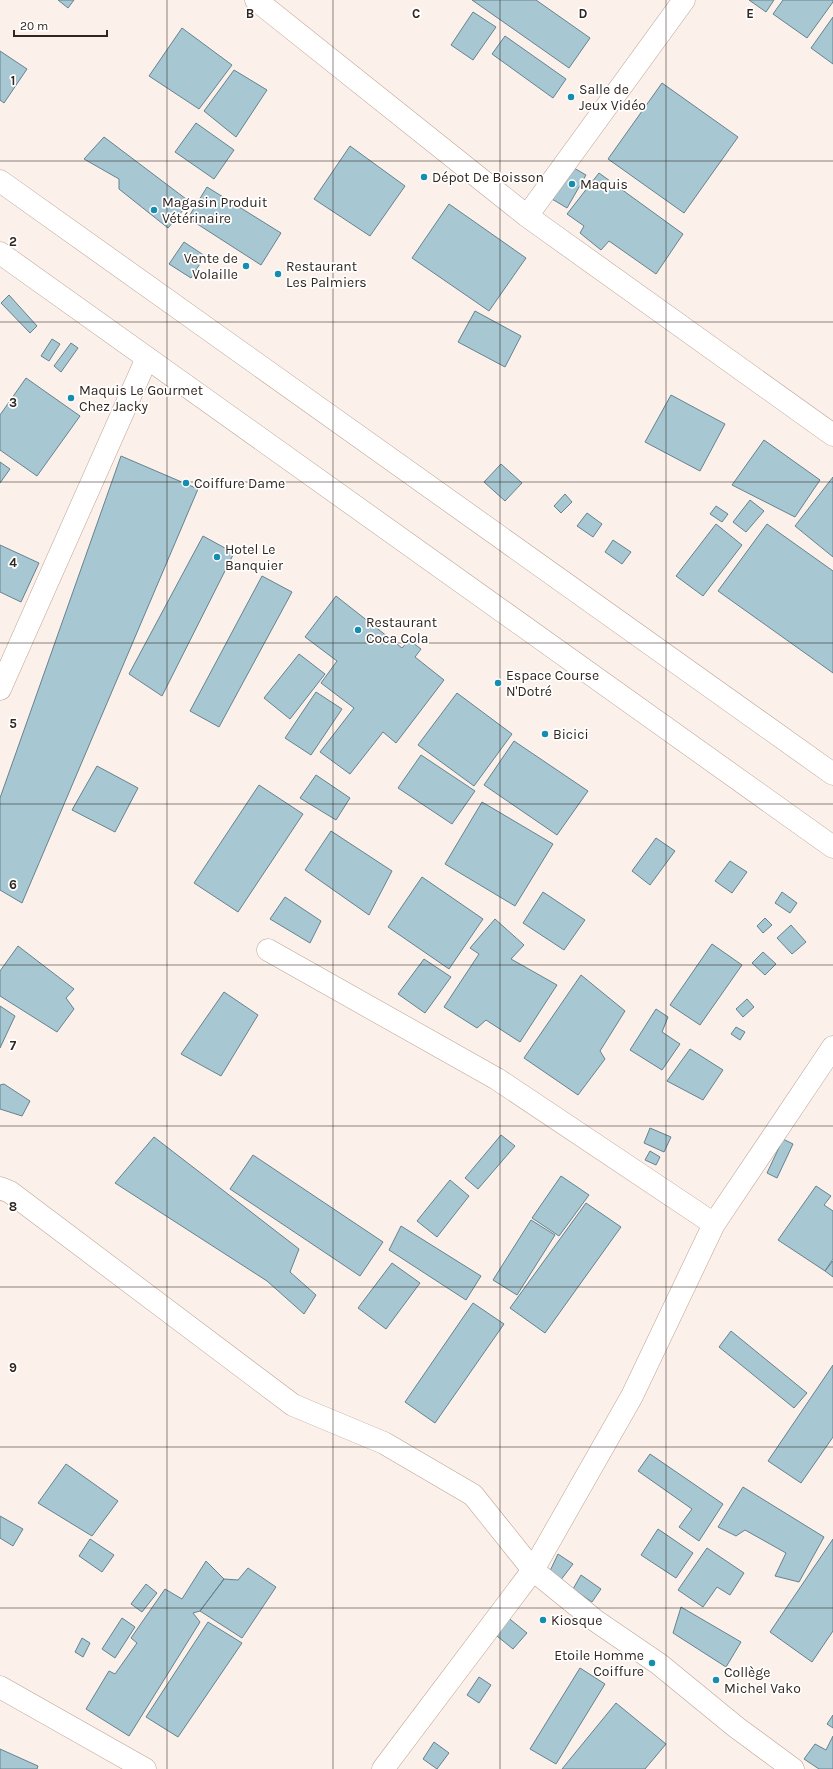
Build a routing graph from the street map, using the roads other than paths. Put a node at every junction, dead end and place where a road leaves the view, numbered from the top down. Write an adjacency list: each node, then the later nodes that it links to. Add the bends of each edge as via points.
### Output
1 (256, 0): 4 (street)
2 (684, 0): 4 (street)
3 (0, 181): 9 (street)
4 (526, 216): 7 (street)
5 (0, 253): 6 (street)
6 (147, 358): 8 (street); 10 (street)
7 (833, 435)
8 (0, 689)
9 (833, 774)
10 (833, 847)
11 (268, 950): 14 (street, via 497,1078)
12 (833, 1048): 14 (street)
13 (0, 1188): 15 (street, via 10,1192 293,1405 384,1443 473,1494)
14 (714, 1224): 15 (street, via 632,1396)
15 (533, 1570): 18 (street); 19 (street, via 596,1621 659,1664 736,1727)
16 (0, 1687): 17 (street)
17 (146, 1769)
18 (383, 1769)
19 (793, 1769)

